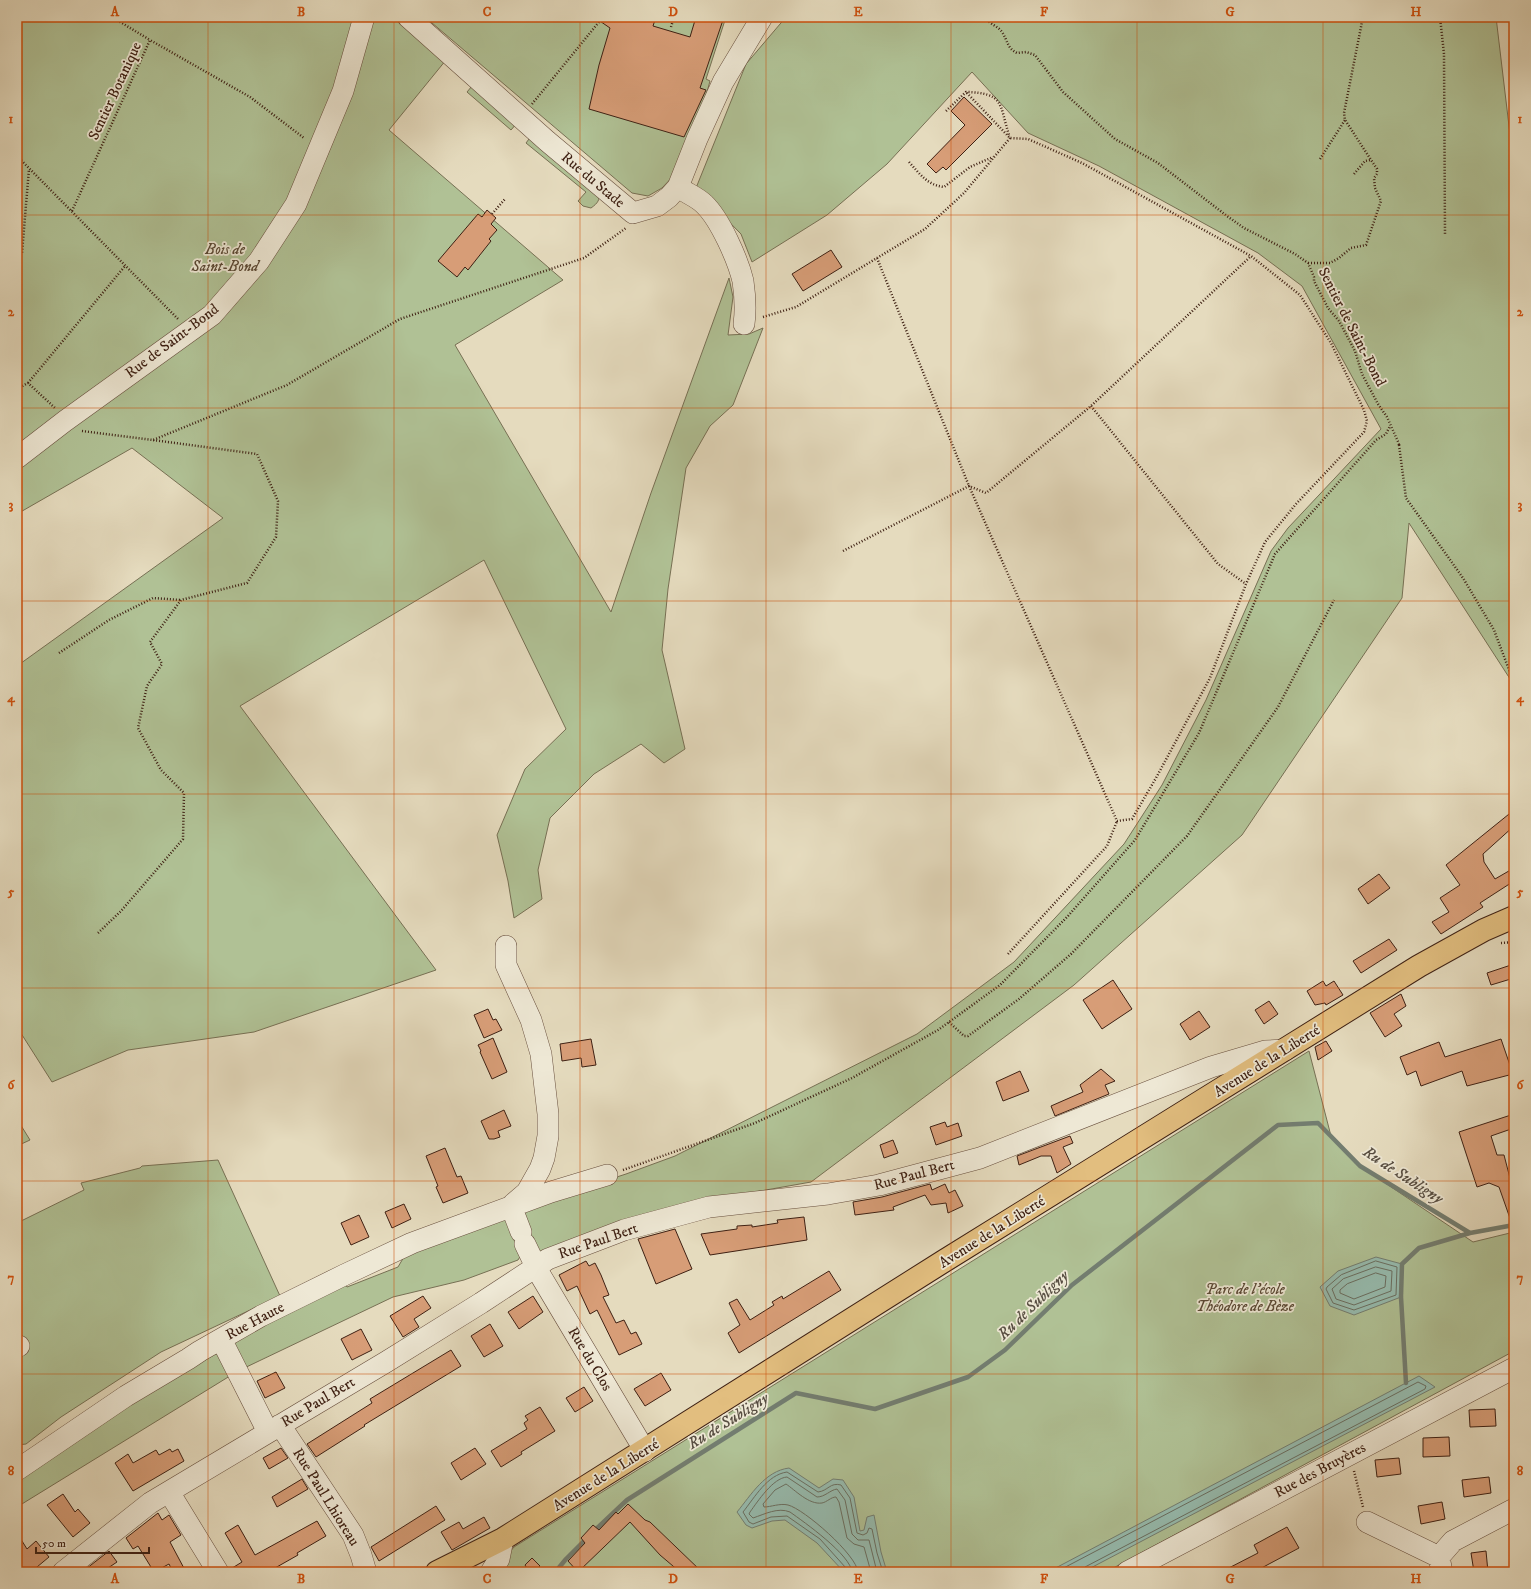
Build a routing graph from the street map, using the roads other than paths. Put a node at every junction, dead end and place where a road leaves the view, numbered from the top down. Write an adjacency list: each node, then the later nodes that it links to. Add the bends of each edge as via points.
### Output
1 (364, 17): 6 (street, Rue de Saint-Bond, via 343,91 296,204 259,261 212,315)
2 (408, 17): 4 (street, Rue du Stade, via 547,141 633,213 657,206)
3 (762, 17): 4 (street, Rue du Stade, via 723,82)
4 (678, 187): 5 (street, via 704,204 730,245 742,280 746,311)
5 (744, 324)
6 (17, 458)
7 (1513, 918): 9 (main road, Avenue de la Liberté, via 1484,930 1419,966)
8 (506, 946): 13 (street, via 506,965 531,1020 540,1054 548,1114 548,1136 540,1169 527,1192)
9 (1285, 1050): 10 (street, Rue Paul Bert, via 1265,1051); 11 (main road, Avenue de la Liberté)
10 (1202, 1071): 11 (street); 14 (street, Rue Paul Bert, via 980,1158 878,1185 828,1194 709,1207 624,1230 548,1259)
11 (1216, 1093): 18 (main road, Avenue de la Liberté, via 937,1265)
12 (607, 1175): 13 (street, Rue Haute)
13 (512, 1206): 14 (street); 15 (street, Rue Haute, via 412,1243 344,1275)
14 (535, 1267): 17 (street, Rue Paul Bert, via 475,1307); 18 (street, Rue du Clos)
15 (228, 1339): 17 (street, Rue Paul Lhioreau); 19 (street, Rue Haute, via 200,1351 126,1396)
16 (1514, 1368): 31 (street, Rue des Bruyères)
17 (274, 1429): 20 (street, Rue Paul Bert); 27 (street, Rue Paul Lhioreau, via 353,1535)
18 (645, 1451): 23 (main road, Avenue de la Liberté)
19 (18, 1467)
20 (169, 1492): 25 (street, Rue Paul Bert, via 150,1503); 26 (street)
21 (1514, 1509): 24 (street, via 1453,1541)
22 (1367, 1522): 24 (street)
23 (503, 1539): 28 (main road, Avenue de la Liberté); 29 (main road, Avenue de la Liberté); 30 (street, via 499,1559)
24 (1440, 1565)
25 (63, 1572)
26 (218, 1572)
27 (366, 1572)
28 (437, 1572)
29 (463, 1572)
30 (491, 1572)
31 (1127, 1572)

